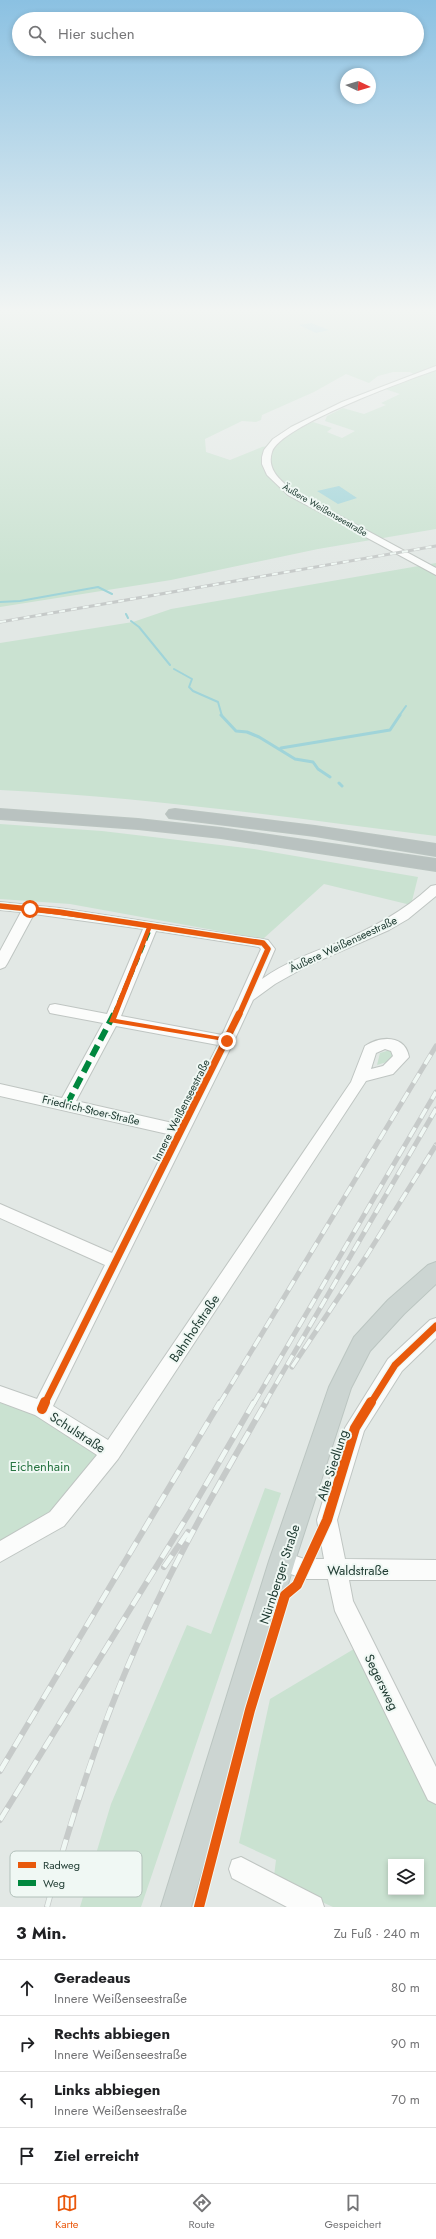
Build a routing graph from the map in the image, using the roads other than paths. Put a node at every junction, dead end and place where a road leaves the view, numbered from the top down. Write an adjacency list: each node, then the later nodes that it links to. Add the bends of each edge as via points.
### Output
1 (360, 398): 2 (street, Äußere Weißenseestraße, via 291,429 280,437 268,450 267,465 271,475 291,492)
2 (436, 572)
3 (0, 801): 6 (highway, via 221,819)
4 (0, 814): 6 (highway, via 138,824)
5 (436, 850): 6 (highway)
6 (415, 855): 7 (highway)
7 (436, 865)
8 (436, 889): 13 (street, Äußere Weißenseestraße, via 423,903 399,918 282,972)
9 (0, 906): 10 (street, Innere Weißenseestraße)
10 (30, 909): 11 (street, Innere Weißenseestraße); 12 (street)
11 (151, 926): 13 (street, Innere Weißenseestraße, via 262,943 268,949); 15 (street)
12 (0, 964)
13 (248, 996): 16 (street, Innere Weißenseestraße)
14 (55, 1009): 15 (street)
15 (112, 1020): 16 (street); 19 (street)
16 (227, 1041): 20 (street, Innere Weißenseestraße)
17 (362, 1077): 27 (street, Bahnhofstraße)
18 (0, 1090): 19 (street, Friedrich-Stoer-Straße)
19 (67, 1104): 20 (street, Friedrich-Stoer-Straße)
20 (181, 1131): 22 (street, Innere Weißenseestraße)
21 (0, 1211): 22 (street)
22 (115, 1262): 26 (street, Innere Weißenseestraße)
23 (436, 1271): 29 (main road, Nürnberger Straße, via 396,1307 362,1344 350,1366 329,1417)
24 (436, 1326): 30 (street, Alte Siedlung, via 395,1365 355,1428 327,1520)
25 (0, 1394): 26 (street, Schulstraße)
26 (42, 1409): 27 (street, Schulstraße)
27 (111, 1453): 28 (street, Bahnhofstraße, via 57,1519)
28 (0, 1552)
29 (282, 1561): 30 (street, Waldstraße, via 304,1569); 34 (main road, Nürnberger Straße)
30 (336, 1570): 31 (street, Waldstraße); 32 (street, Segersweg, via 343,1603)
31 (436, 1570)
32 (434, 1781)
33 (241, 1868): 35 (street)
34 (176, 1907)
35 (312, 1907)

